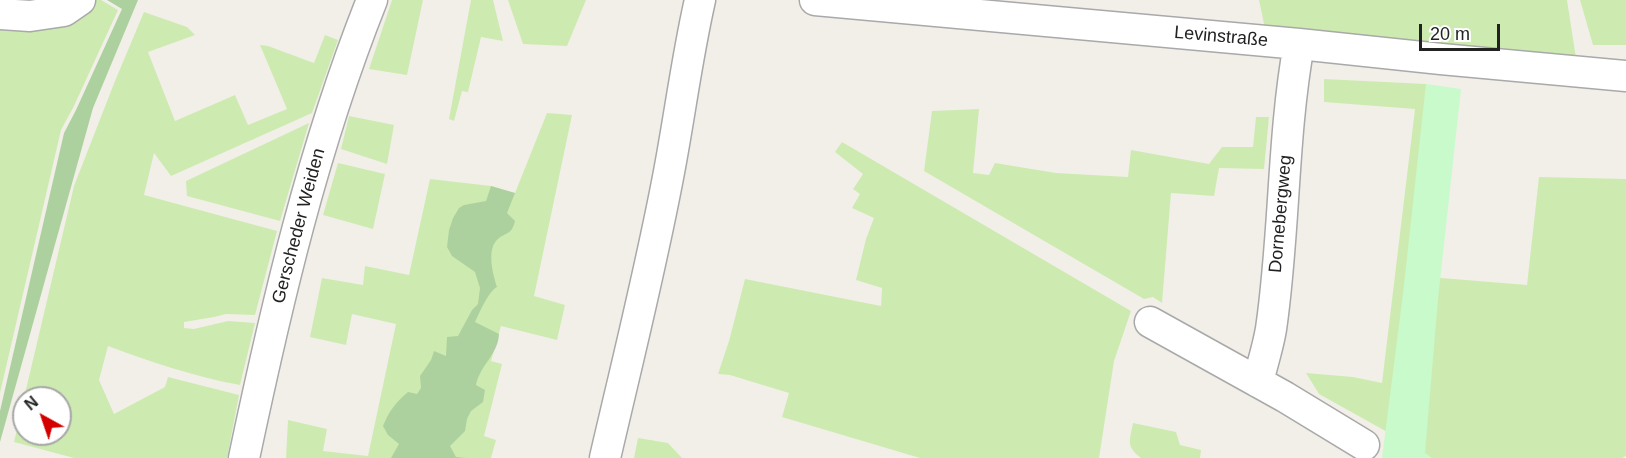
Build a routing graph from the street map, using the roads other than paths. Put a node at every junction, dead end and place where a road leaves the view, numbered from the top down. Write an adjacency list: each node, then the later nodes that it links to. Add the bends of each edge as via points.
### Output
1 (80, 0): 5 (street, via 64,11 30,16)
2 (372, 0): 11 (street, Gerscheder Weiden, via 337,94 298,221)
3 (700, 0): 12 (street, via 656,240)
4 (815, 0): 6 (street, Levinstraße)
5 (0, 14)
6 (1299, 44): 7 (street, Levinstraße); 9 (street, Dornebergweg, via 1292,83 1270,330)
7 (1626, 76)
8 (1150, 322): 9 (street)
9 (1258, 382): 10 (street)
10 (1364, 445)
11 (244, 458)
12 (605, 458)

